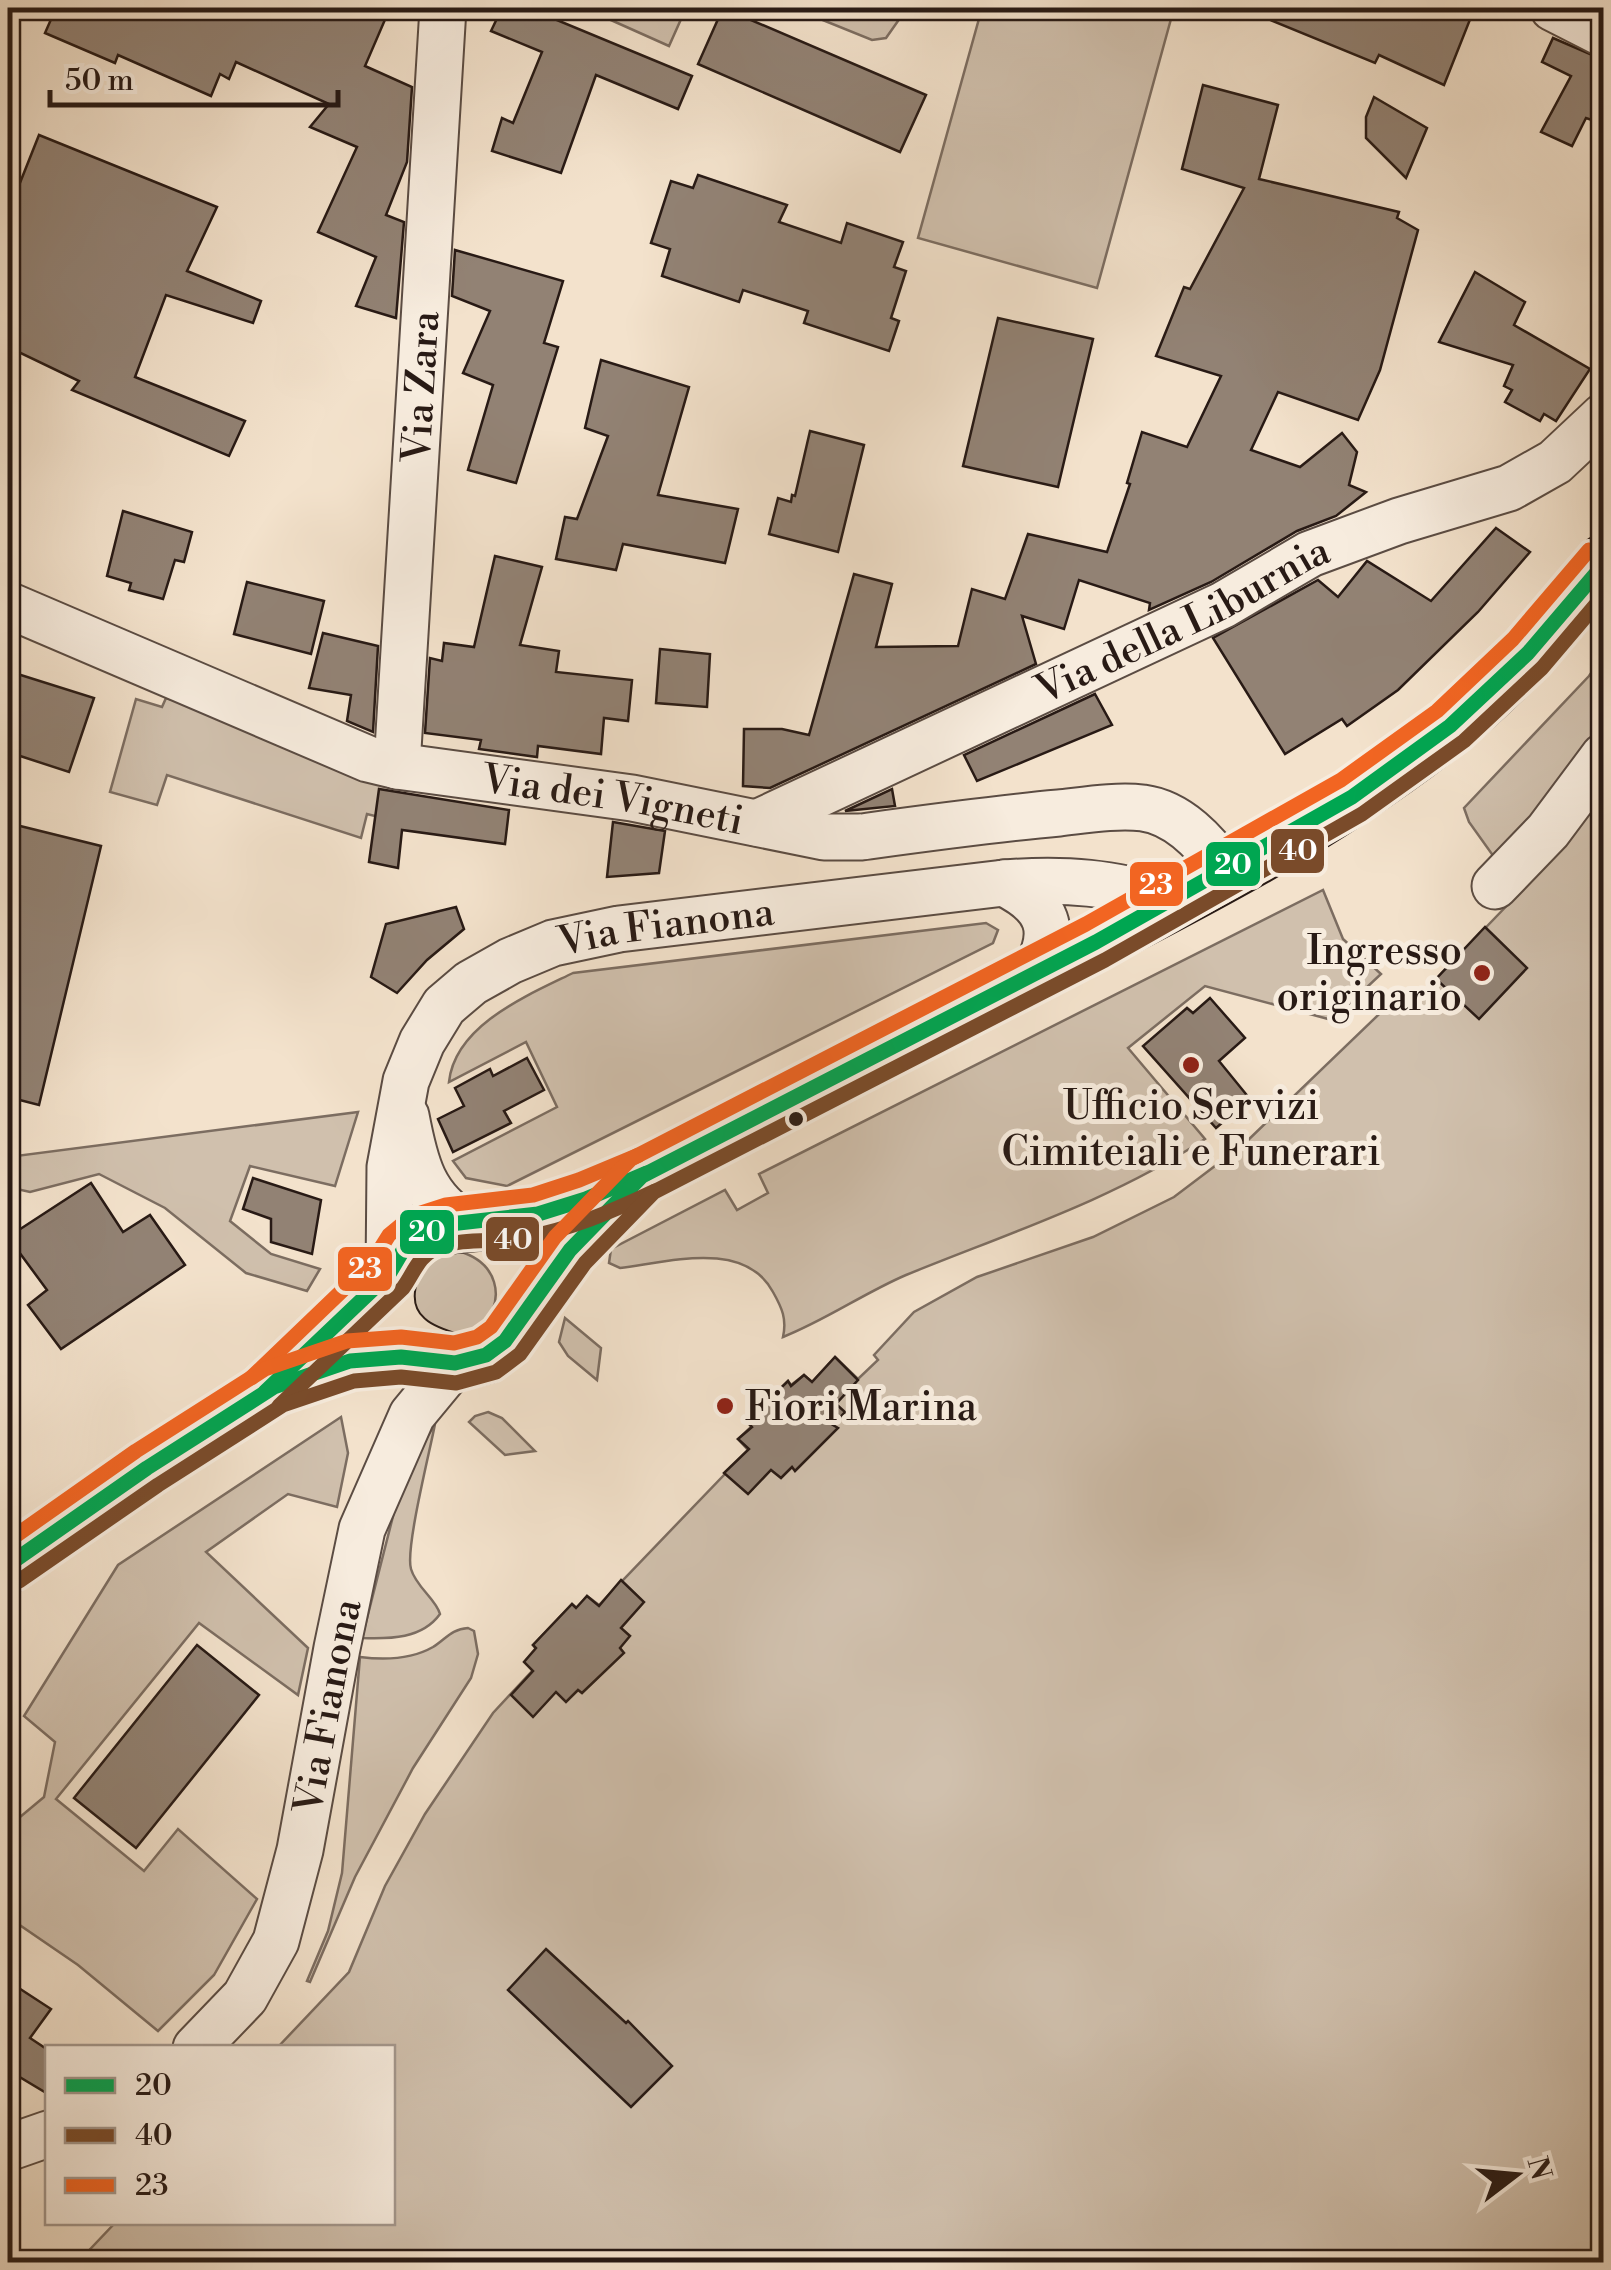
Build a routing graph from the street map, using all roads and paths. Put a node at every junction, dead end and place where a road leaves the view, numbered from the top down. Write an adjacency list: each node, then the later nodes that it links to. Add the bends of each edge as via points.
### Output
1 (442, 8): 8 (street, Via Zara)
2 (1552, 8): 3 (street)
3 (1604, 34)
4 (1604, 416): 9 (street, Via della Liburnia, via 1555,462 1509,488 1310,554 1222,605)
5 (1604, 562): 10 (main road, via 1528,653 1450,726 1352,797)
6 (8, 605): 8 (street, Via dei Vigneti, via 368,760)
7 (1604, 756): 12 (street, via 1548,831)
8 (397, 766): 9 (street, Via dei Vigneti, via 632,798)
9 (757, 823): 10 (street, Via dei Vigneti, via 861,837 1144,808 1192,832)
10 (1226, 871): 13 (main road)
11 (1004, 882): 13 (street, Via Fianona, via 1058,878); 14 (street, via 1041,911 1049,932); 15 (street, Via Fianona, via 553,943 471,983 444,1006)
12 (1494, 886)
13 (1173, 900): 14 (main road)
14 (1034, 973): 16 (main road)
15 (402, 1094): 17 (street, via 427,1188 445,1212); 18 (street, Via Fianona, via 390,1167)
16 (642, 1176): 17 (main road, via 522,1218); 19 (main road, via 570,1250)
17 (467, 1225): 18 (main road, via 418,1235); 19 (main road, via 510,1252 523,1286)
18 (389, 1274): 20 (main road, via 388,1305 402,1338); 21 (main road)
19 (520, 1317): 20 (main road, via 486,1355)
20 (455, 1363): 21 (main road, via 350,1360); 23 (street, Via Fianona, via 412,1415 362,1529 276,1941 245,1997)
21 (274, 1387): 22 (main road)
22 (8, 1565)
23 (199, 2045)
24 (45, 2135): 25 (street)
25 (8, 2148)

